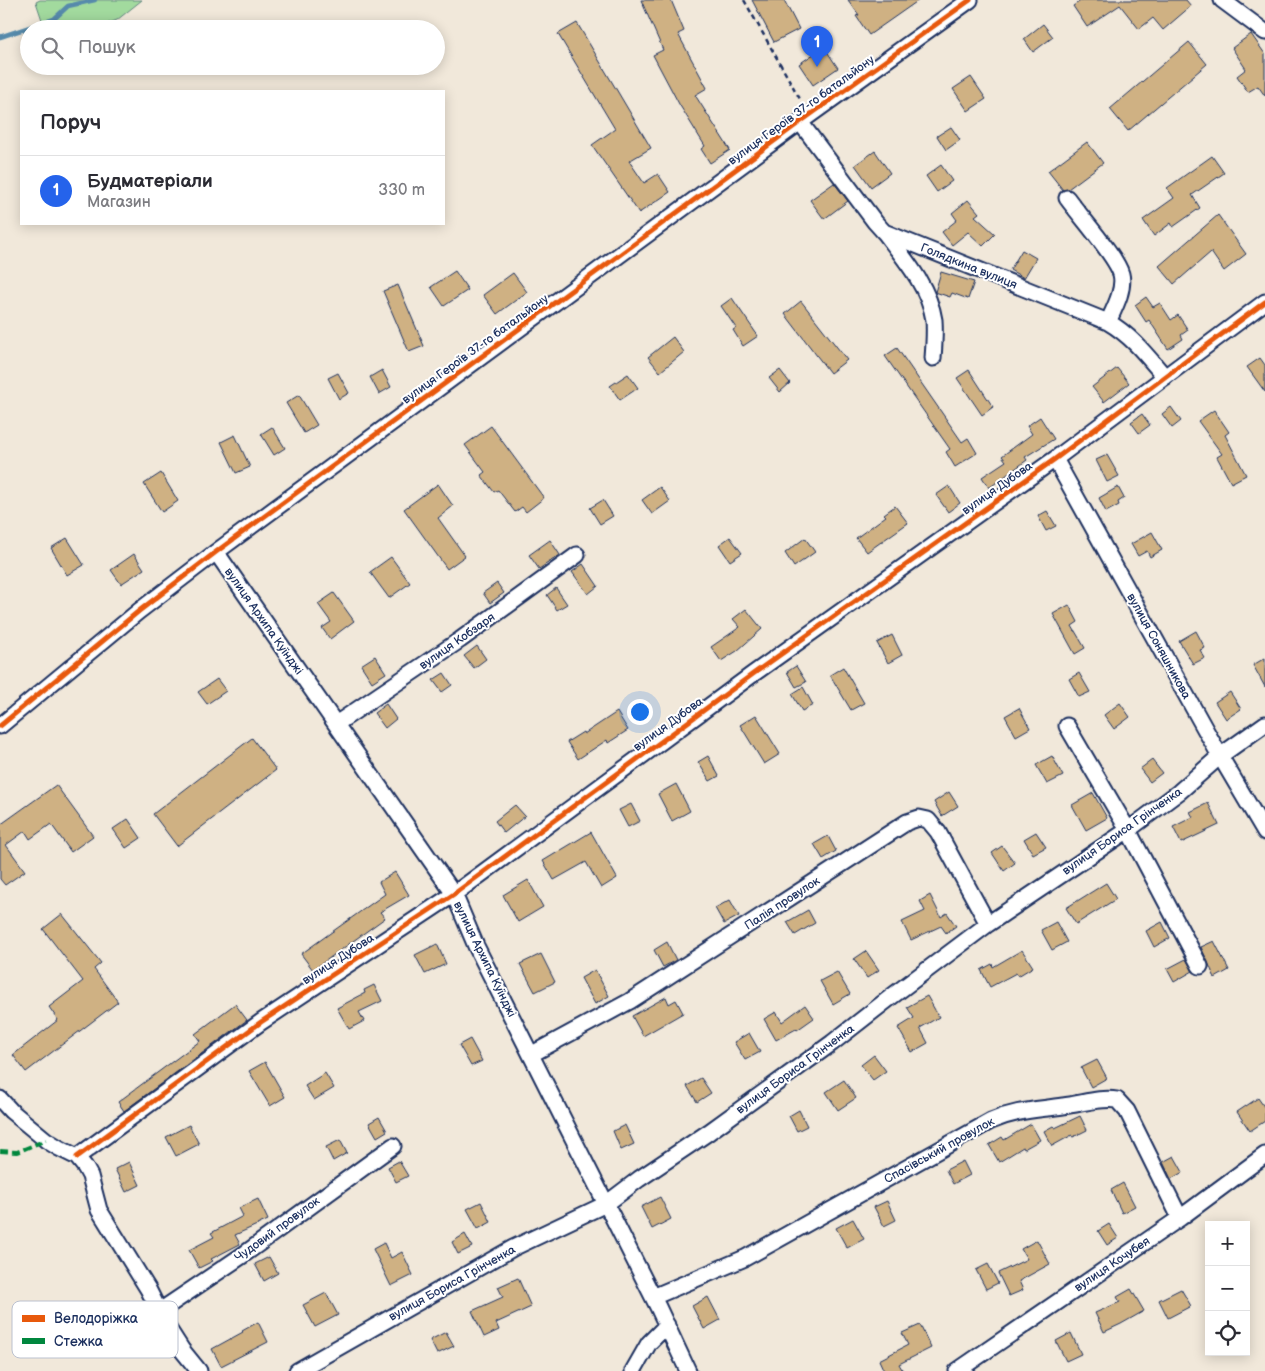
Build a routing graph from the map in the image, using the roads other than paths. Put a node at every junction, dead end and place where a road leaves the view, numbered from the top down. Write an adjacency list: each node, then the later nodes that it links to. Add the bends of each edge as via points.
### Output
1 (970, 0): 4 (street, вулиця Героїв 37-го батальйону)
2 (1222, 0): 3 (street)
3 (1265, 32)
4 (800, 122): 6 (street, Голядкина вулиця); 12 (street, вулиця Героїв 37-го батальйону)
5 (1067, 198): 8 (street, via 1122,275 1120,292)
6 (884, 232): 8 (street, Голядкина вулиця); 9 (street, via 911,268 930,306 935,336)
7 (1265, 302): 10 (street, вулиця Дубова)
8 (1108, 322): 10 (street, Голядкина вулиця, via 1134,341)
9 (933, 358)
10 (1165, 377): 11 (street, вулиця Дубова)
11 (1055, 459): 18 (street, вулиця Соняшникова); 21 (street, вулиця Дубова, via 753,674)
12 (216, 552): 14 (street, вулиця Архипа Куїнджі); 16 (street, вулиця Героїв 37-го батальйону)
13 (577, 556): 14 (street, вулиця Кобзаря)
14 (336, 724): 21 (street, вулиця Архипа Куїнджі)
15 (1265, 724): 18 (street, вулиця Бориса Грінченка)
16 (0, 726)
17 (1067, 726): 19 (street)
18 (1220, 756): 19 (street, вулиця Бориса Грінченка); 20 (street, вулиця Соняшникова)
19 (1128, 830): 22 (street, вулиця Бориса Грінченка); 23 (street)
20 (1265, 832)
21 (454, 894): 24 (street, вулиця Архипа Куїнджі, via 476,946); 28 (street, вулиця Дубова, via 261,1022)
22 (988, 924): 24 (street, Палія провулок, via 938,832 931,822 916,819 630,1001); 29 (street, вулиця Бориса Грінченка, via 832,1044)
23 (1200, 966)
24 (532, 1054): 29 (street, вулиця Архипа Куїнджі)
25 (0, 1099): 28 (street, via 46,1140)
26 (393, 1146): 33 (street, Чудовий провулок)
27 (1265, 1155): 30 (street, вулиця Кочубея)
28 (77, 1157): 32 (street, via 90,1176 99,1210)
29 (606, 1204): 31 (street, вулиця Архипа Куїнджі); 37 (street, вулиця Бориса Грінченка, via 513,1248)
30 (1180, 1218): 31 (street, Спасівський провулок, via 1127,1111 1117,1100 1019,1111 991,1121 745,1258); 40 (street, вулиця Кочубея)
31 (653, 1297): 34 (street, вулиця Архипа Куїнджі)
32 (155, 1301)
33 (175, 1301)
34 (667, 1325): 38 (street, via 649,1343); 39 (street, вулиця Архипа Куїнджі)
35 (178, 1343): 36 (street)
36 (199, 1371)
37 (297, 1371)
38 (633, 1371)
39 (688, 1371)
40 (957, 1371)

